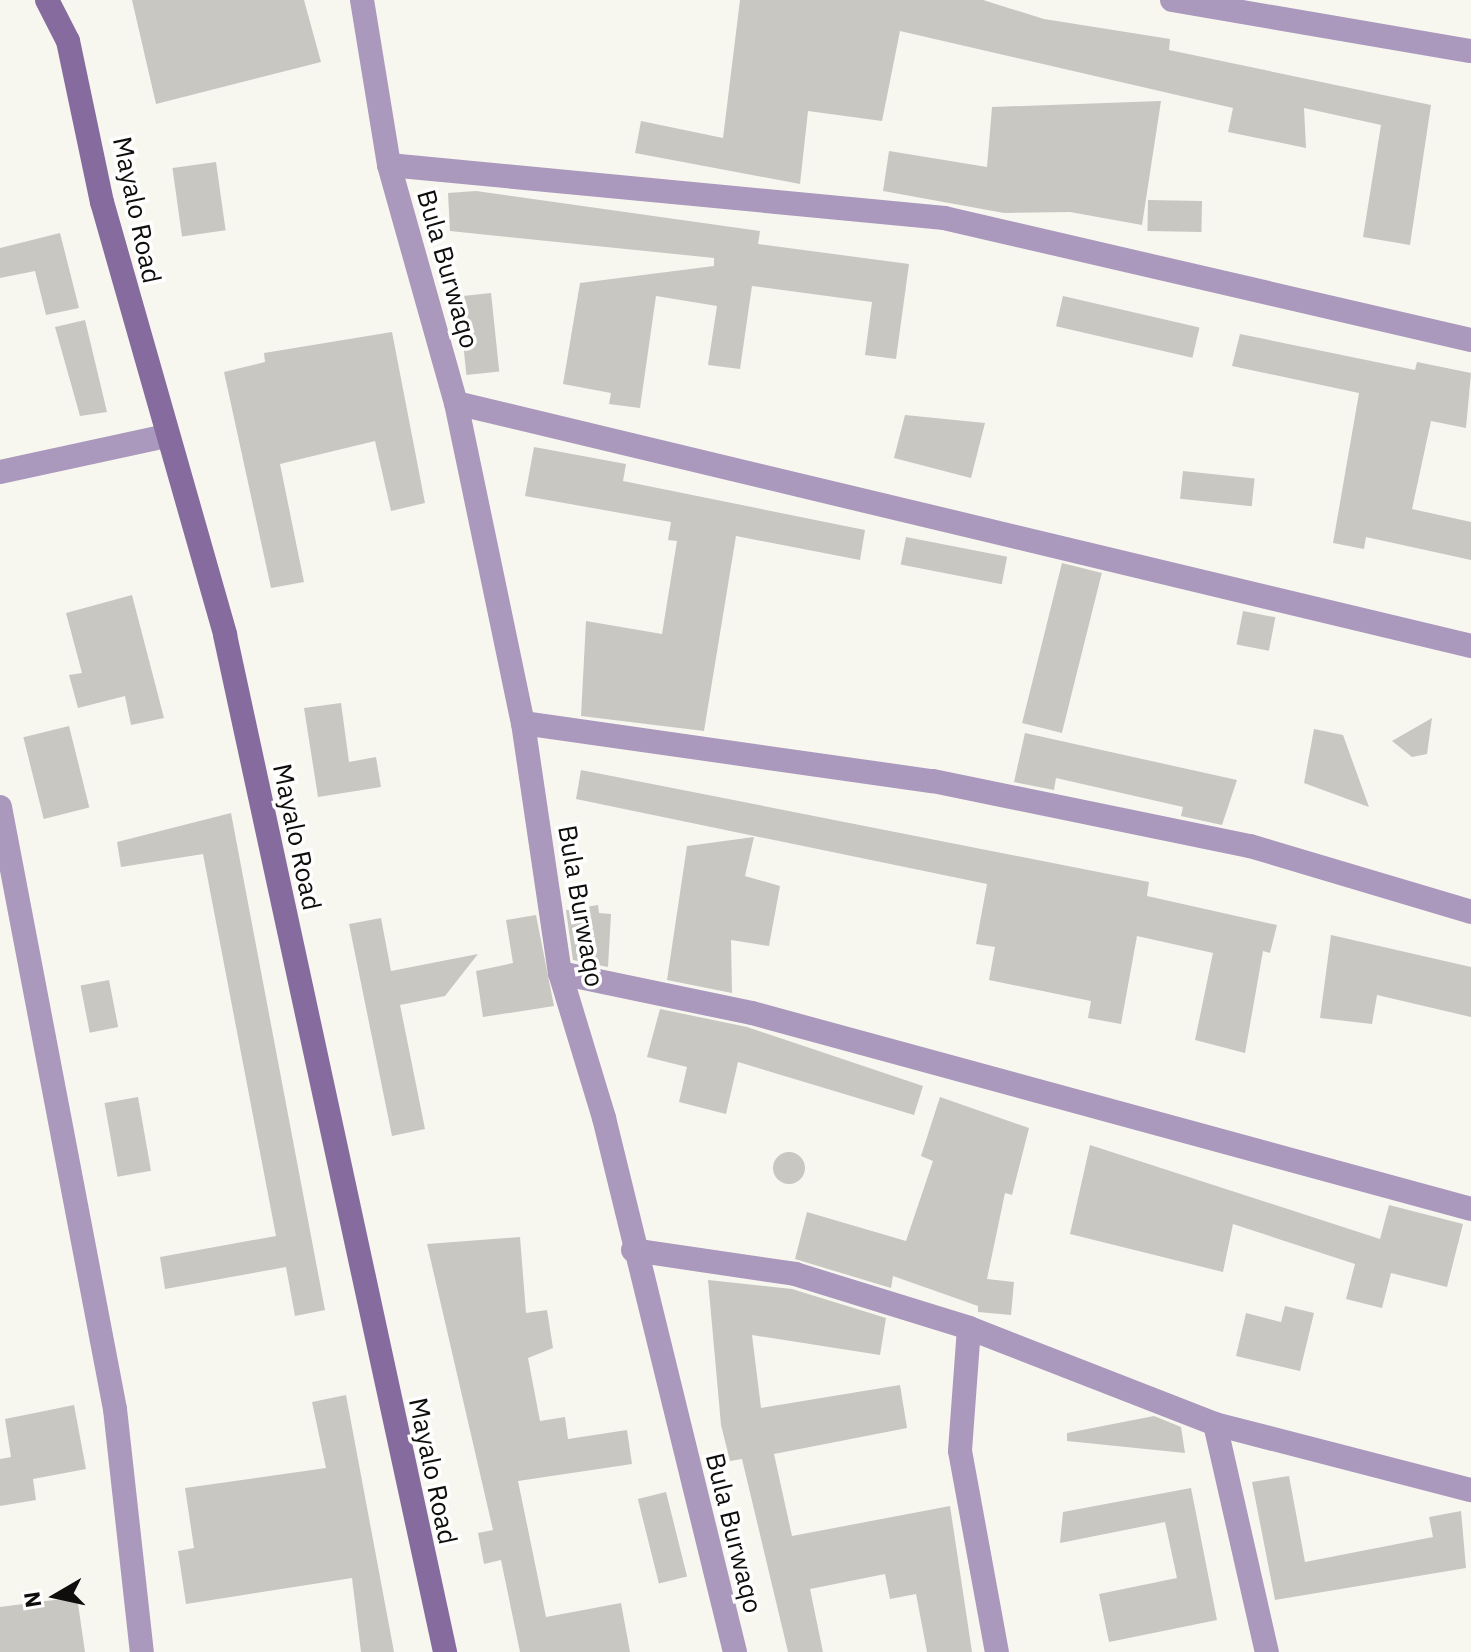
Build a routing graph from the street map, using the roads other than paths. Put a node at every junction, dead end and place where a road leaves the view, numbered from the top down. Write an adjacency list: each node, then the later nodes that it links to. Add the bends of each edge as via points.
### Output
1 (47, 0): 8 (street, Mayalo Road, via 68,41 102,202)
2 (362, 0): 5 (street, Bula Burwaqo)
3 (1172, 0): 4 (street)
4 (1471, 51)
5 (389, 165): 6 (street, via 944,218); 7 (street, Bula Burwaqo)
6 (1471, 340)
7 (456, 403): 10 (street); 11 (street, Bula Burwaqo)
8 (166, 436): 9 (street); 21 (street, Mayalo Road, via 225,635)
9 (0, 472)
10 (1471, 646)
11 (523, 723): 13 (street, via 933,781 1250,846); 14 (street, Bula Burwaqo)
12 (0, 807): 20 (street, via 115,1409)
13 (1468, 905)
14 (560, 973): 15 (street, via 752,1013); 16 (street, Bula Burwaqo)
15 (1471, 1209)
16 (633, 1250): 17 (street, via 795,1274); 22 (street, Bula Burwaqo)
17 (969, 1328): 18 (street); 23 (street, via 960,1451)
18 (1215, 1424): 19 (street); 24 (street)
19 (1471, 1490)
20 (142, 1652)
21 (445, 1652)
22 (735, 1652)
23 (997, 1652)
24 (1267, 1652)

